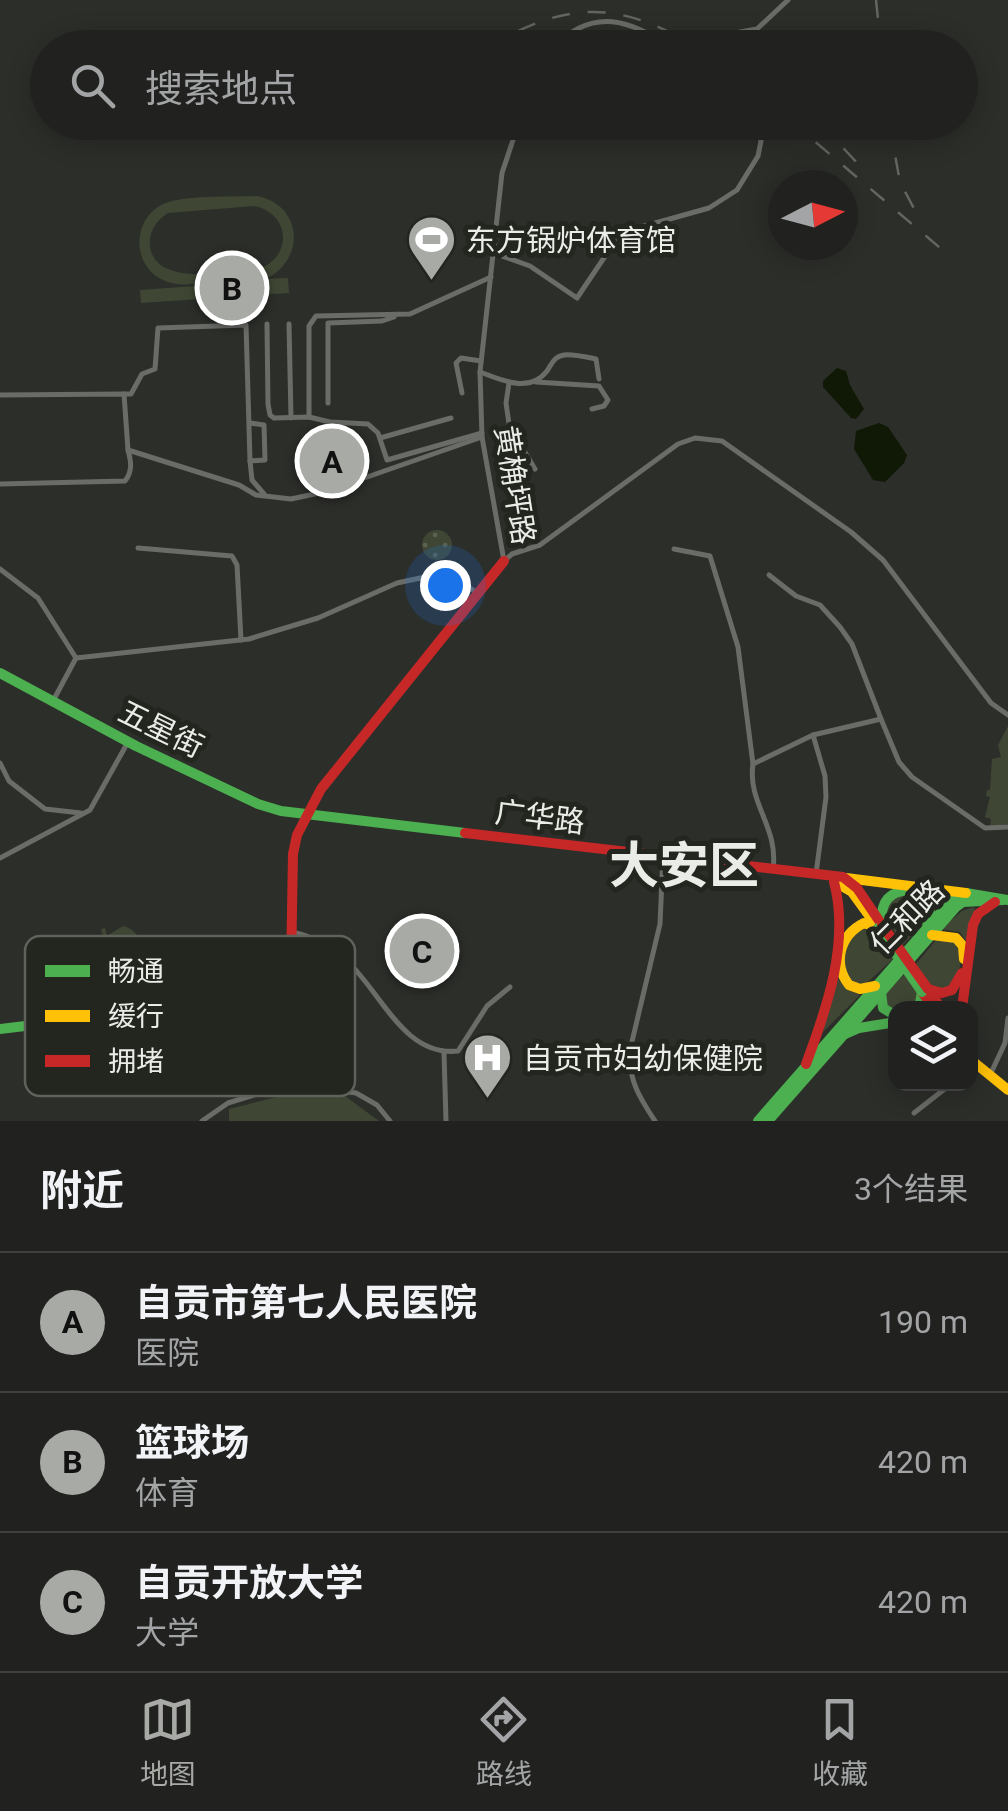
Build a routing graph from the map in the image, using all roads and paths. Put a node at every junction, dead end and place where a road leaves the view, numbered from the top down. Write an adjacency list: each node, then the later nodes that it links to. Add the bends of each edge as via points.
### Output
1 (788, 0): 4 (street)
2 (578, 30): 3 (street, via 618,21)
3 (644, 30)
4 (752, 30)
5 (513, 140): 7 (street, 黄桷坪路, via 502,173)
6 (761, 140): 7 (street, via 737,190 709,208 616,240 577,298 530,266)
7 (494, 254): 8 (street, 黄桷坪路)
8 (491, 277): 9 (street); 12 (street, 黄桷坪路)
9 (402, 315): 20 (street, via 328,323); 22 (street, via 310,320)
10 (267, 324): 23 (street, via 270,415)
11 (289, 324): 23 (street)
12 (481, 361): 13 (street, 黄桷坪路); 18 (street, via 456,363)
13 (480, 372): 15 (street); 26 (street, 黄桷坪路)
14 (599, 378): 16 (street, via 596,359 566,355)
15 (509, 382): 16 (street); 30 (street, via 513,452 523,449)
16 (534, 383): 21 (street, via 600,386 608,400)
17 (124, 394): 19 (street); 25 (street, via 155,368 158,328 246,326); 28 (street)
18 (462, 394)
19 (0, 395)
20 (328, 403)
21 (592, 409)
22 (309, 417): 23 (street); 27 (street, via 360,421)
23 (291, 418)
24 (451, 418): 27 (street)
25 (250, 423): 29 (street); 29 (street, via 264,425 265,460)
26 (482, 435): 27 (street, via 387,460); 32 (street, via 324,492); 35 (street, 黄桷坪路)
27 (380, 438)
28 (128, 450): 31 (street, via 132,463 125,481); 32 (street)
29 (250, 461): 32 (street, via 252,480)
30 (534, 469)
31 (0, 484)
32 (269, 498)
33 (138, 548): 39 (street, via 232,556)
34 (674, 549): 48 (street, via 710,556 738,647)
35 (504, 560): 38 (main road, 黄桷坪路); 43 (street, via 540,545 678,444 709,437 883,560 991,704)
36 (0, 569): 40 (street, via 38,598)
37 (769, 575): 44 (street, via 820,605 840,627)
38 (477, 593): 39 (street, via 447,574 410,579 318,618); 50 (main road, 黄桷坪路)
39 (242, 640): 40 (street)
40 (76, 658): 42 (street)
41 (0, 673): 42 (main road, 五星街)
42 (52, 701): 46 (main road, 五星街)
43 (1008, 715)
44 (881, 719): 45 (street); 51 (street, via 912,777 986,828)
45 (813, 735): 48 (street); 55 (street, via 825,776)
46 (128, 742): 49 (street); 50 (main road, 五星街, via 258,804)
47 (0, 763): 49 (street, via 9,781 45,809)
48 (753, 764): 54 (street, via 754,789 774,841)
49 (84, 814): 53 (street)
50 (306, 814): 52 (main road, 广华路); 59 (main road, 黄桷坪路, via 293,854)
51 (1008, 827)
52 (663, 856): 54 (main road, 广华路); 89 (street, via 660,924 629,1068)
53 (0, 858)
54 (773, 869): 55 (main road, 广华路)
55 (830, 877): 56 (main road, 广华路); 58 (main road); 77 (main road, via 840,907 830,989)
56 (966, 893): 57 (main road, 仁和路); 60 (main road, 仁和路, via 950,902)
57 (1002, 901): 60 (main road, 仁和路, via 964,902); 69 (main road, via 978,914 973,926)
58 (880, 927): 60 (main road, via 880,905 897,891 930,901); 65 (main road, via 864,923 850,929 840,960 850,988); 66 (main road, bridge)
59 (292, 932): 61 (main road, 黄桷坪路); 62 (street)
60 (929, 932): 65 (main road, 仁和路); 66 (main road, via 958,937 965,953 956,988 942,994)
61 (292, 936)
62 (311, 936)
63 (355, 973): 76 (street, via 408,1035)
64 (510, 988): 76 (street, via 487,1006 458,1051)
65 (878, 989): 70 (main road); 75 (main road, 仁和路); 77 (main road, 仁和路)
66 (925, 990): 67 (main road); 68 (main road)
67 (921, 1001)
68 (933, 1001)
69 (963, 1001)
70 (888, 1012)
71 (1008, 1018): 78 (street, via 1005,1043)
72 (888, 1021): 75 (main road)
73 (25, 1026): 74 (main road)
74 (0, 1029)
75 (839, 1037): 91 (main road, 仁和路)
76 (444, 1053): 88 (street)
77 (806, 1064): 90 (main road, 仁和路)
78 (978, 1067): 79 (main road)
79 (1008, 1090)
80 (942, 1091): 84 (street)
81 (355, 1093): 87 (street, via 378,1104)
82 (250, 1096): 83 (street)
83 (216, 1111): 85 (street); 86 (street)
84 (914, 1113)
85 (202, 1121)
86 (217, 1121)
87 (390, 1121)
88 (446, 1121)
89 (654, 1121)
90 (758, 1121)
91 (768, 1121)

